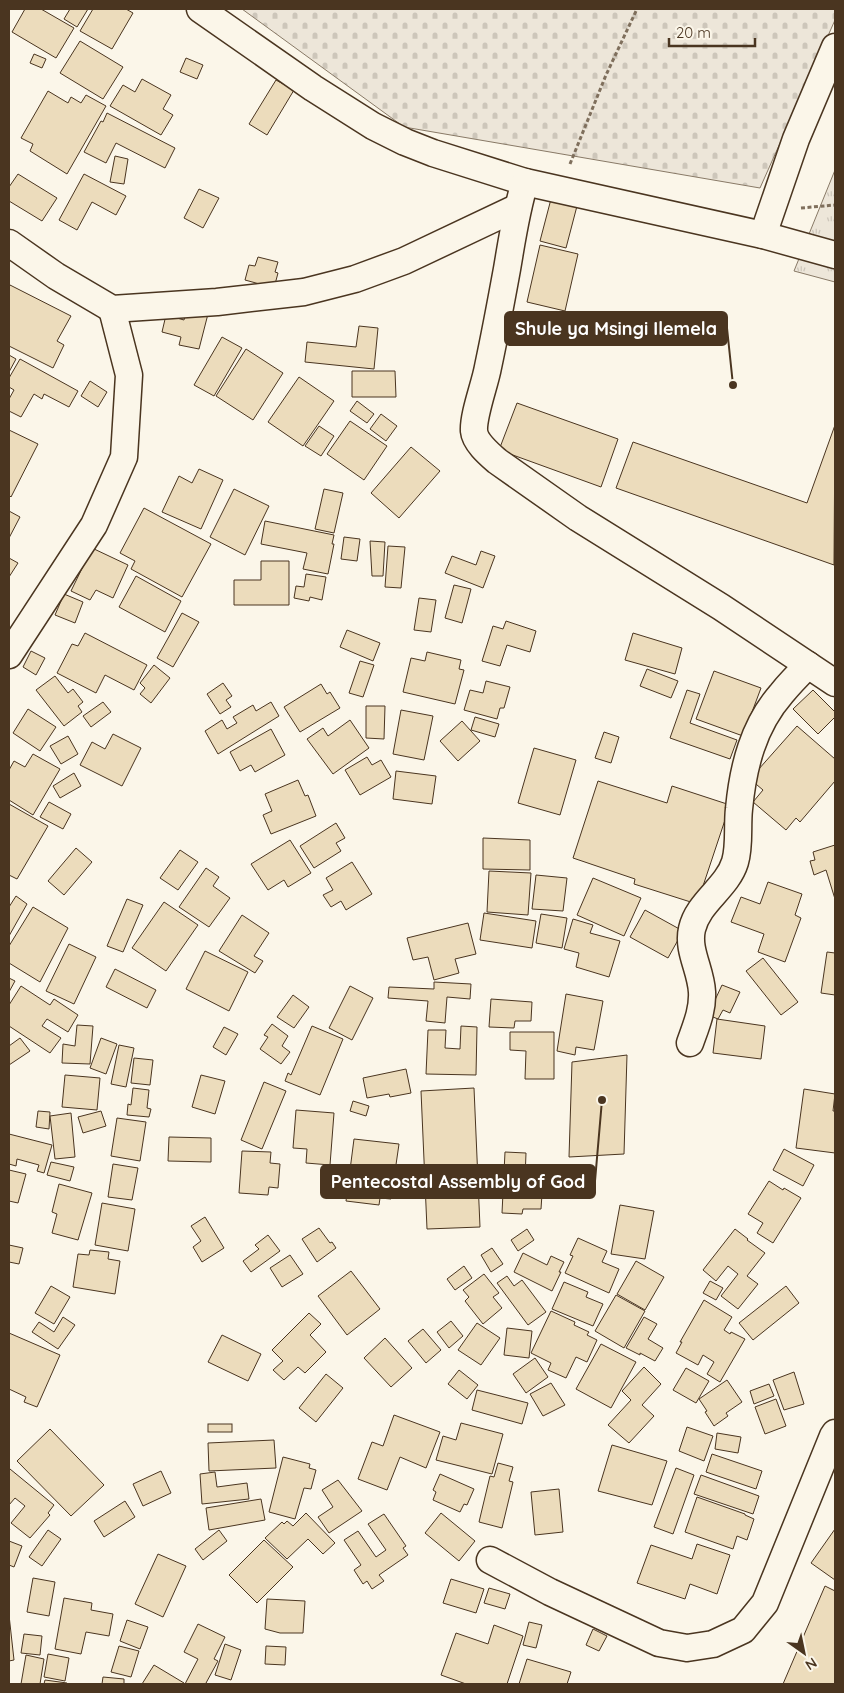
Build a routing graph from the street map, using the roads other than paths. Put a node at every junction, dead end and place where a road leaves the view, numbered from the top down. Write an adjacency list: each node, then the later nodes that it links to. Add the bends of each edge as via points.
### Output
1 (200, 9): 3 (street, via 313,88 374,126 433,153)
2 (835, 47): 5 (street, via 796,139)
3 (525, 182): 4 (street); 5 (street)
4 (518, 207): 8 (street, via 404,262 312,290 217,302); 10 (street, via 474,431 478,439 497,461 578,518)
5 (763, 235): 7 (street)
6 (9, 243): 8 (street)
7 (835, 255)
8 (112, 309): 9 (street, via 129,375 124,458 94,525)
9 (12, 641)
10 (808, 665): 11 (street); 12 (street, via 764,718 750,748 742,777 735,862 726,881 699,913 692,927 690,941 702,991 701,1009)
11 (835, 683)
12 (690, 1043)
13 (835, 1433): 14 (street, via 764,1603 743,1630 713,1644 687,1648 659,1642 550,1592)
14 (490, 1560)

